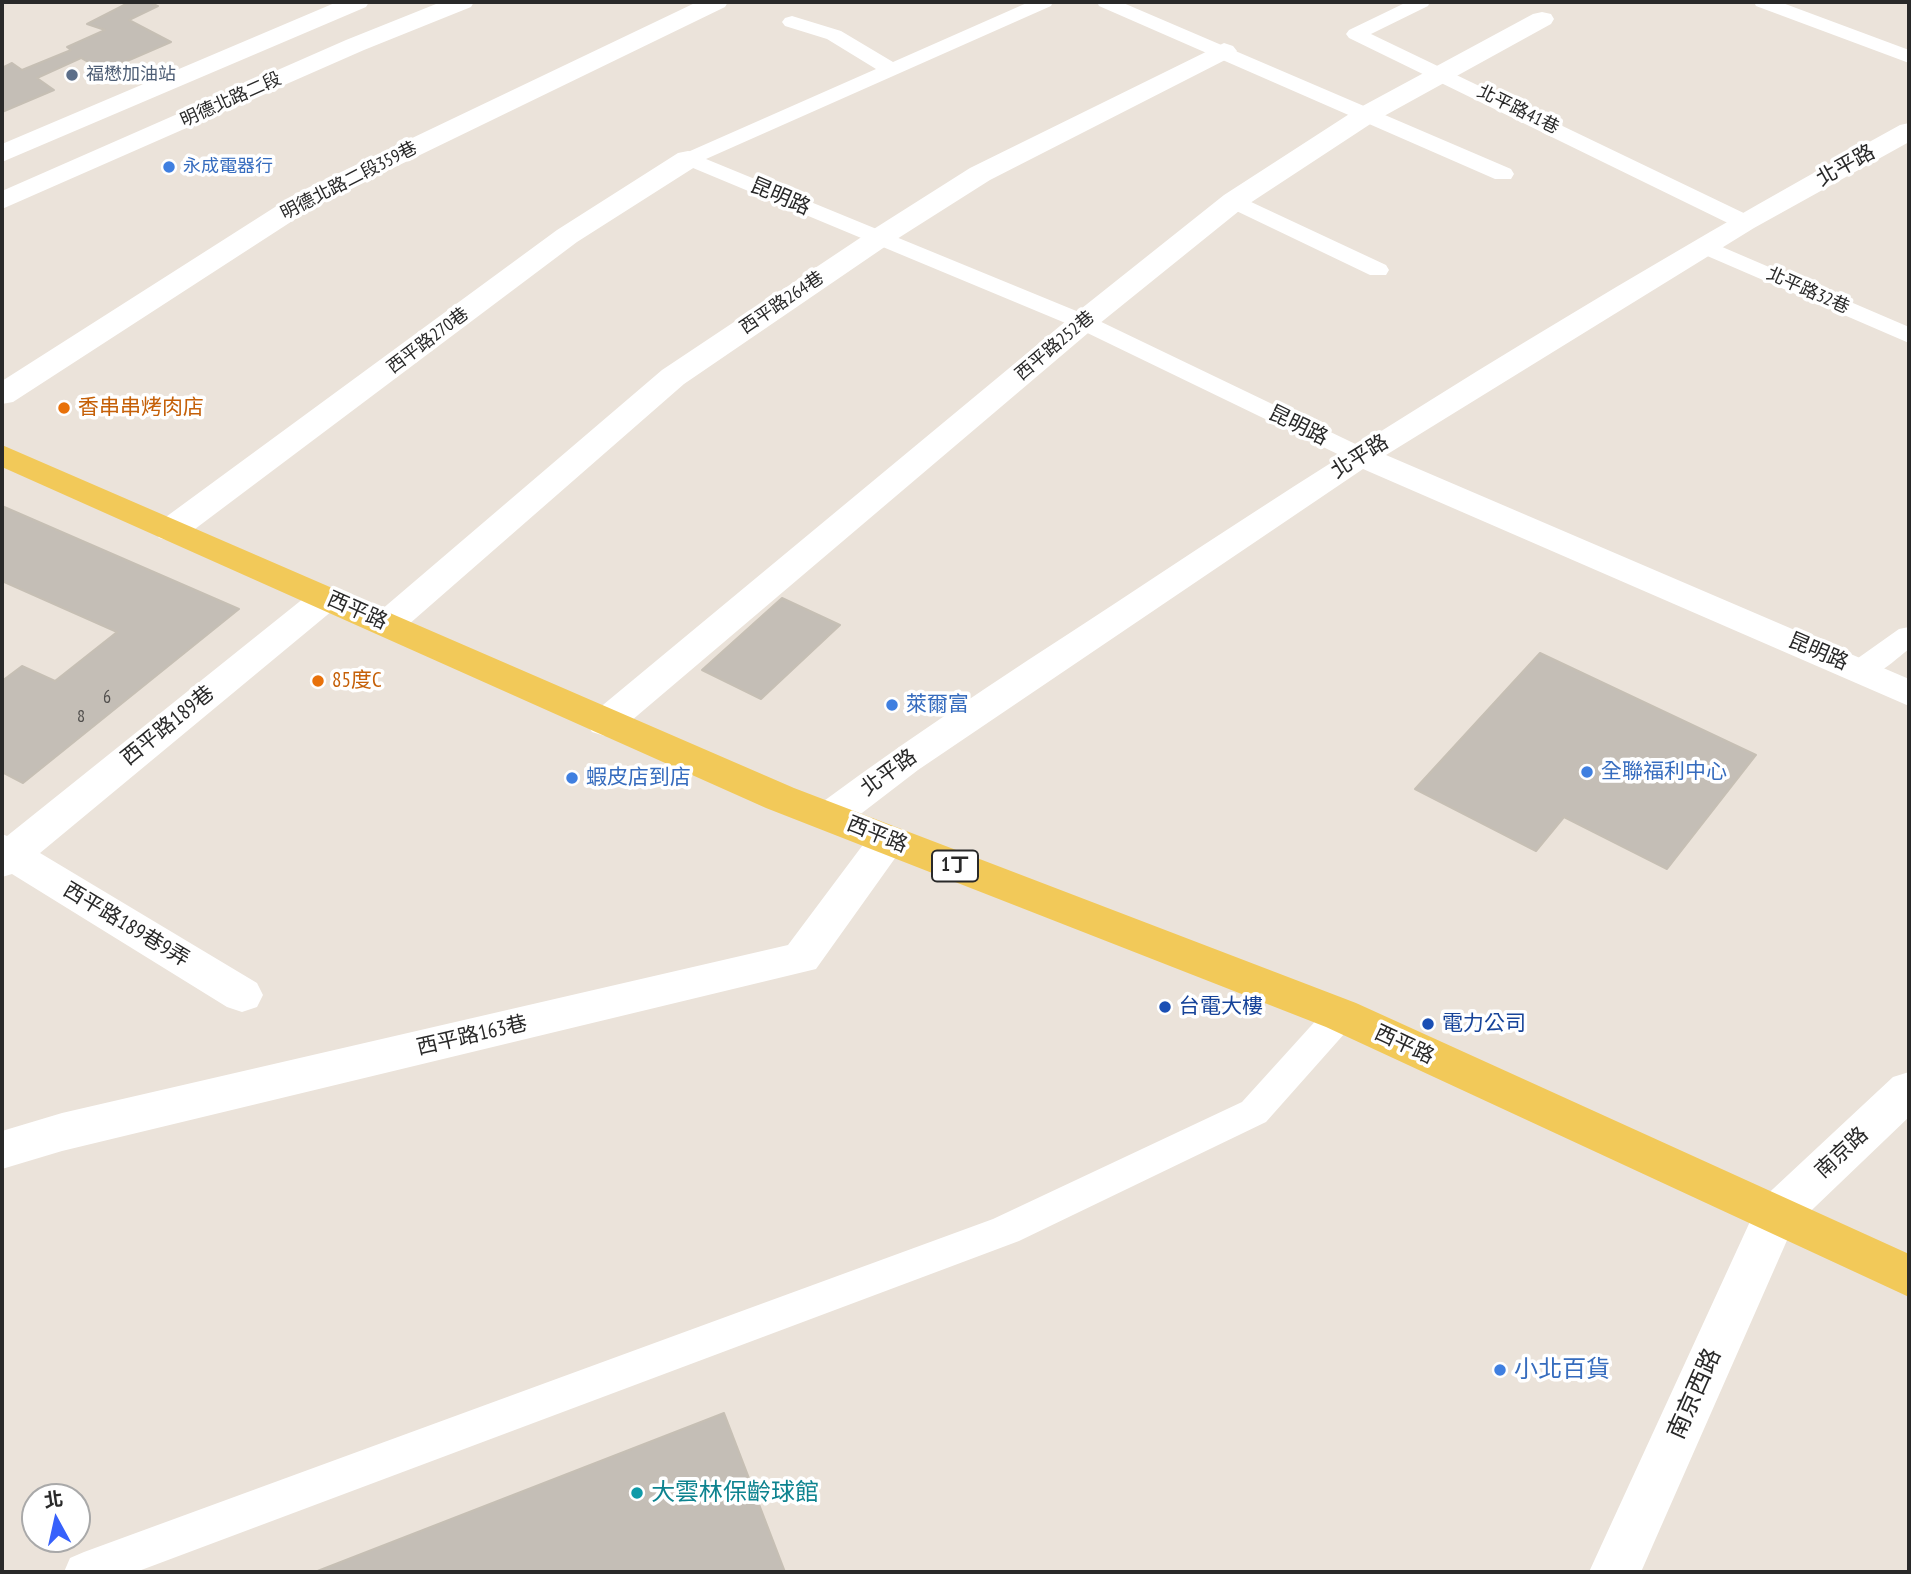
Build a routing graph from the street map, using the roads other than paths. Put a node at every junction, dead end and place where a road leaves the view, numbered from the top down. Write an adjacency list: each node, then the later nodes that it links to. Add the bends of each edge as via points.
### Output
1 (357, 2): 16 (street, 明德北路二段)
2 (462, 2): 19 (street, 明德北路二段)
3 (716, 2): 27 (street, 明德北路二段359巷, via 307,200)
4 (1044, 2): 12 (lane)
5 (1106, 2): 10 (lane)
6 (1421, 2): 13 (lane, 北平路41巷, via 1356,34)
7 (1763, 2): 11 (lane)
8 (1542, 19): 13 (street, 西平路252巷)
9 (792, 22): 12 (lane, via 834,35)
10 (1224, 51): 14 (lane); 22 (street, 西平路264巷, via 981,174)
11 (1909, 57)
12 (891, 69): 17 (lane)
13 (1441, 73): 14 (street, 西平路252巷); 21 (lane, 北平路41巷)
14 (1366, 115): 18 (lane); 20 (street, 西平路252巷)
15 (1909, 131): 21 (street, 北平路)
16 (2, 154)
17 (688, 159): 22 (lane, 昆明路); 30 (street, 西平路270巷, via 567,236)
18 (1503, 174)
19 (2, 201)
20 (1234, 201): 24 (lane); 25 (street, 西平路252巷)
21 (1744, 222): 23 (street, 北平路)
22 (879, 238): 25 (lane, 昆明路); 32 (street, 西平路264巷, via 673,377)
23 (1706, 247): 26 (lane, 北平路32巷); 29 (street, 北平路)
24 (1378, 270)
25 (1083, 322): 29 (lane, 昆明路); 36 (street, 西平路252巷)
26 (1909, 336)
27 (2, 395)
28 (2, 455): 30 (main road, 西平路 / 1丁)
29 (1361, 456): 34 (street, 昆明路); 37 (street, 北平路, via 905,760)
30 (172, 530): 31 (main road, 西平路 / 1丁)
31 (326, 598): 32 (main road, 西平路 / 1丁); 39 (street, 西平路189巷)
32 (387, 624): 36 (main road, 西平路 / 1丁)
33 (1909, 636): 34 (lane)
34 (1861, 670): 35 (street, 昆明路)
35 (1909, 693)
36 (605, 723): 37 (main road, 西平路 / 1丁)
37 (831, 816): 38 (main road, 西平路 / 1丁)
38 (888, 840): 41 (main road, 西平路 / 1丁); 43 (street, 西平路163巷, via 801,958)
39 (4, 856): 40 (street, 西平路189巷9弄)
40 (242, 995)
41 (1341, 1015): 44 (main road, 西平路 / 1丁); 46 (lane, via 1254,1112 1006,1230)
42 (1909, 1090): 44 (street, 南京路)
43 (2, 1150)
44 (1775, 1216): 45 (main road, 西平路 / 1丁); 47 (street, 南京西路)
45 (1909, 1276)
46 (84, 1572)
47 (1615, 1572)

